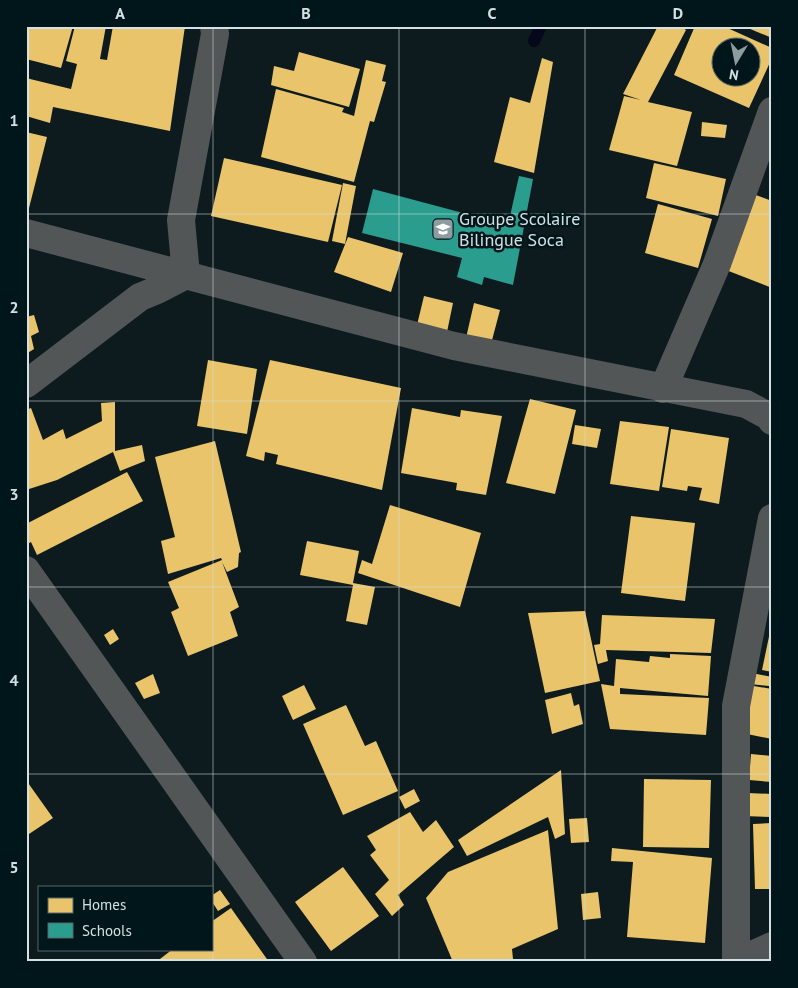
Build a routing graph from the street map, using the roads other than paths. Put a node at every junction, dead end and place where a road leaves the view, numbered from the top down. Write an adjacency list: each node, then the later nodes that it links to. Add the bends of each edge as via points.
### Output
1 (214, 26): 4 (street, via 181,220)
2 (772, 111): 6 (street, via 717,264)
3 (26, 233): 4 (street)
4 (186, 275): 5 (street, via 140,297); 6 (street, via 454,346)
5 (26, 384)
6 (664, 388): 7 (street, via 746,404)
7 (772, 420)
8 (772, 518): 10 (street, via 736,706 736,962)
9 (26, 570): 11 (street)
10 (772, 946)
11 (303, 962)

